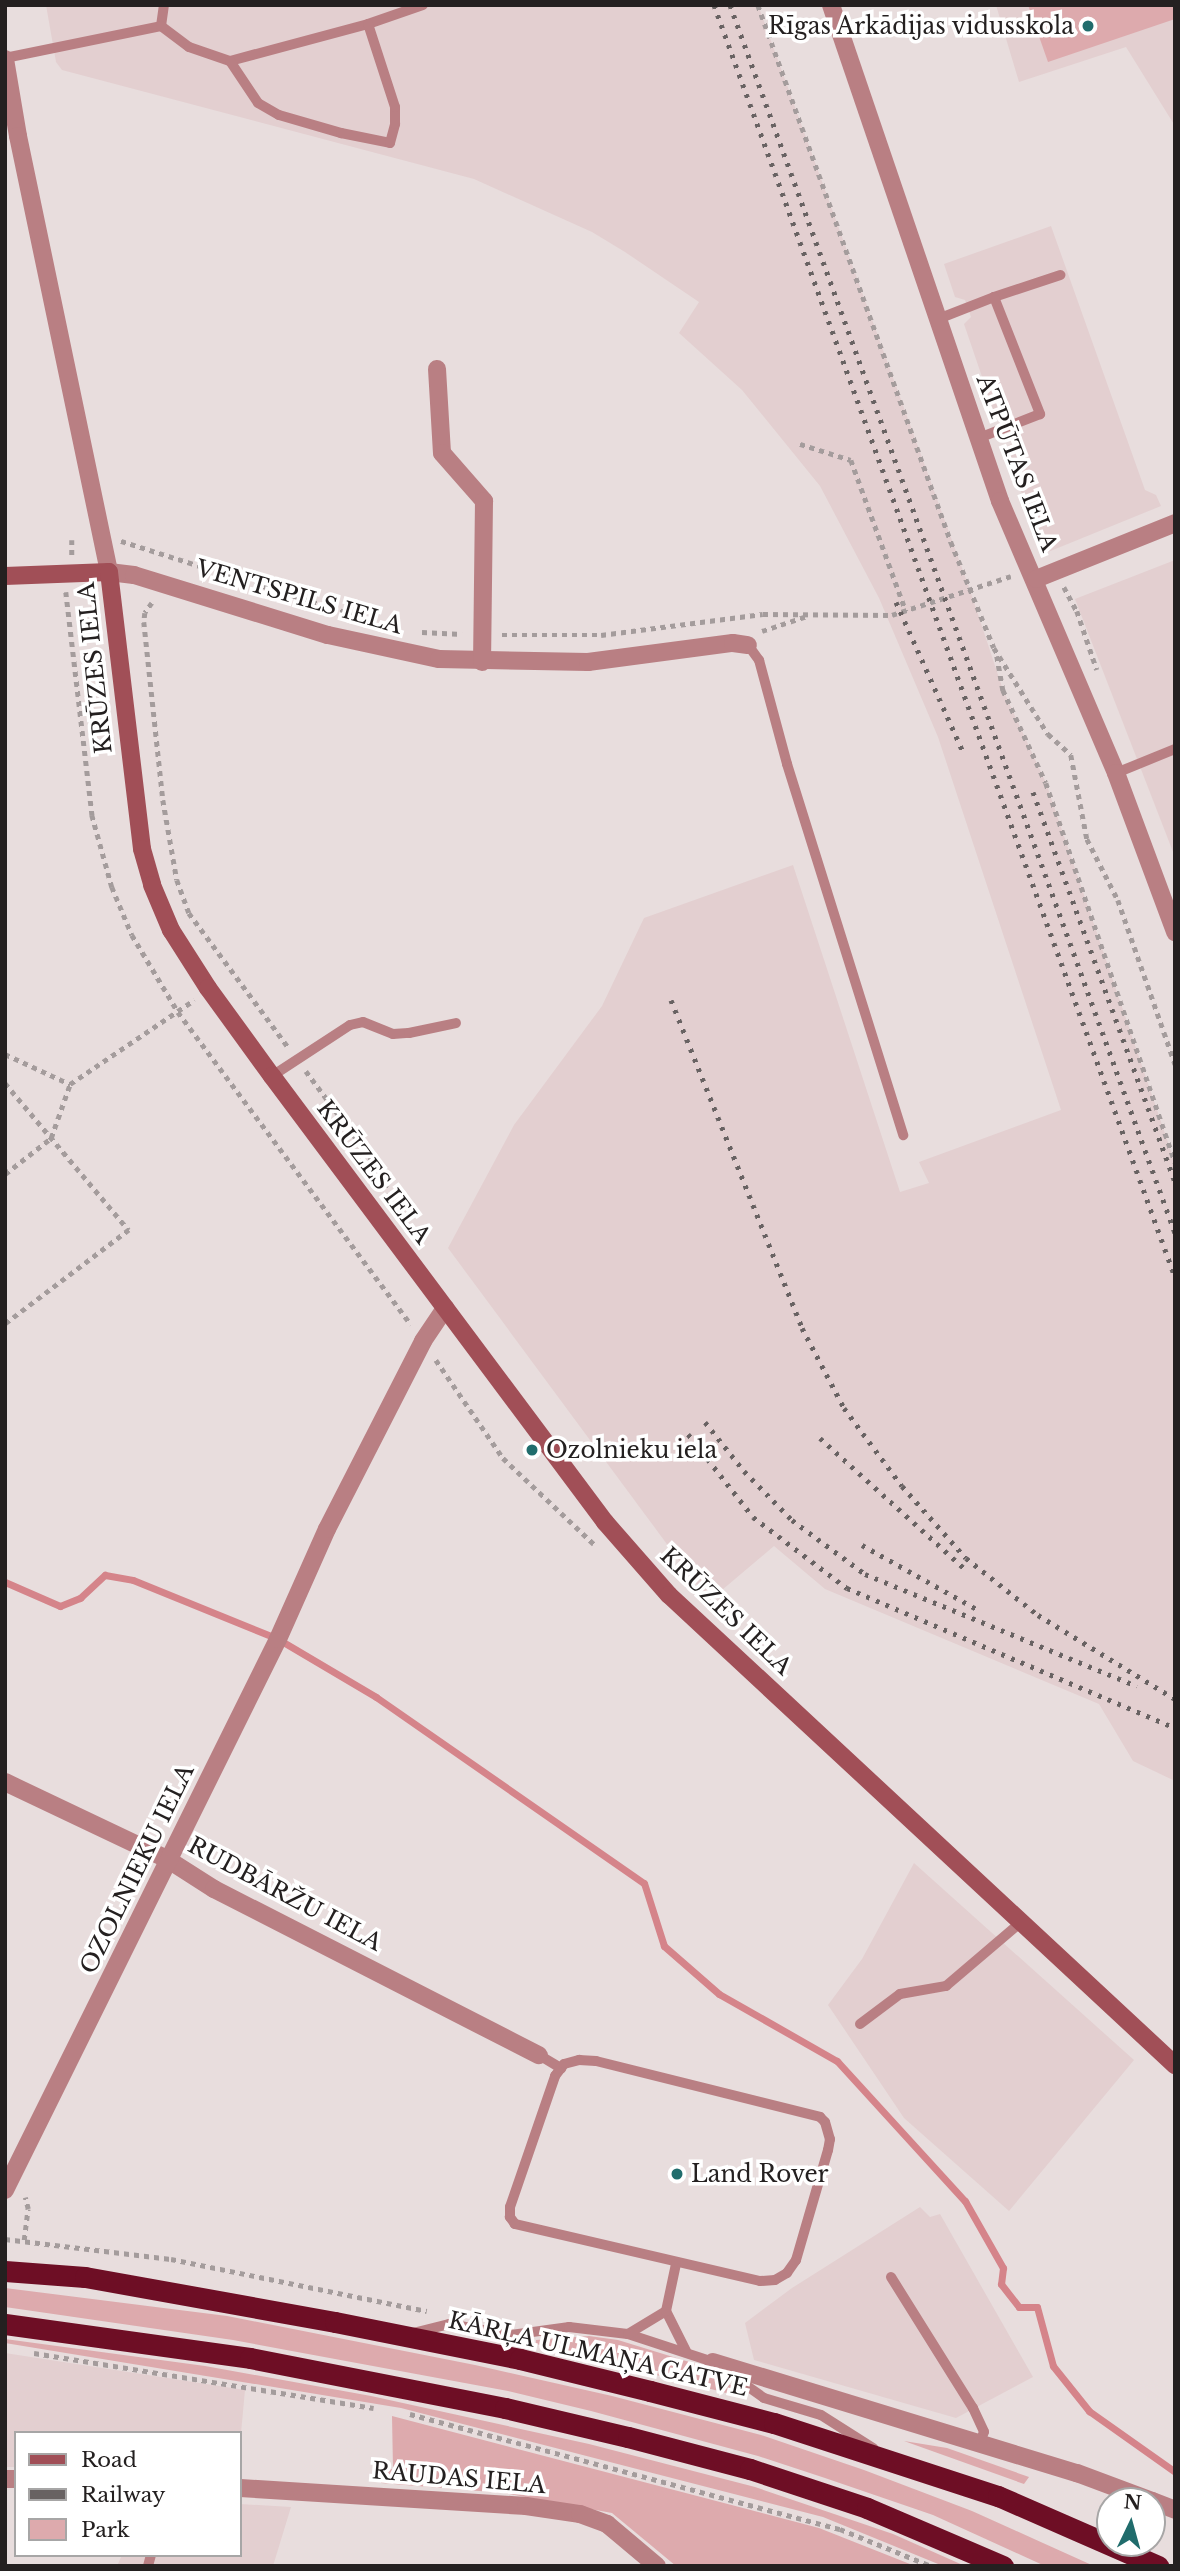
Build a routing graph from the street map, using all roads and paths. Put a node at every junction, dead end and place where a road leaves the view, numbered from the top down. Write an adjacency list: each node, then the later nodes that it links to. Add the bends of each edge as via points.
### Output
1 (164, 5): 6 (lane)
2 (423, 5): 5 (lane)
3 (758, 5): 20 (path)
4 (831, 5): 11 (street, ATPŪTAS IELA)
5 (368, 24): 8 (lane); 8 (lane, via 395,107 390,143 279,115 258,103)
6 (161, 26): 7 (lane); 8 (lane, via 189,47)
7 (5, 58): 16 (street, KRŪZES IELA)
8 (230, 61)
9 (1060, 275): 10 (lane)
10 (994, 297): 11 (lane); 13 (lane, via 1040,414)
11 (939, 319): 13 (street, ATPŪTAS IELA)
12 (437, 369): 26 (street, via 442,453 484,501)
13 (979, 438): 19 (street, ATPŪTAS IELA, via 1000,501)
14 (800, 444): 22 (path, via 851,460)
15 (1175, 523): 19 (street)
16 (103, 536): 17 (street, KRŪZES IELA); 24 (path)
17 (109, 572): 18 (street, VENTSPILS IELA); 29 (street, VENTSPILS IELA, via 134,575 351,641 439,659); 33 (street, KRŪZES IELA, via 142,849 171,930)
18 (5, 576)
19 (1036, 579): 20 (path, via 1016,574); 31 (street, ATPŪTAS IELA)
20 (970, 590): 22 (path); 28 (path)
21 (159, 604): 36 (path, via 150,603 144,622 163,800 177,880 189,913)
22 (906, 611): 23 (path, via 892,615)
23 (811, 614): 26 (path, via 763,614 601,635); 27 (path)
24 (381, 624)
25 (418, 632): 26 (path)
26 (484, 635): 29 (street)
27 (753, 639): 29 (street, VENTSPILS IELA, via 588,662); 41 (lane, via 787,764)
28 (996, 653): 37 (path, via 1048,734 1071,755 1087,839 1118,900); 43 (path, via 1003,690 1046,783)
29 (482, 662)
30 (1175, 749): 31 (lane)
31 (1116, 773): 32 (street, ATPŪTAS IELA)
32 (1175, 932)
33 (208, 988): 38 (street, KRŪZES IELA); 40 (path)
34 (456, 1023): 36 (lane, via 393,1034 363,1022 349,1025)
35 (5, 1054): 40 (path)
36 (298, 1060): 38 (lane); 45 (path, via 370,1157)
37 (1175, 1064)
38 (272, 1076): 46 (street, KRŪZES IELA)
39 (5, 1083): 42 (path)
40 (69, 1084): 42 (path)
41 (903, 1135)
42 (51, 1138): 44 (path); 47 (path, via 129,1230)
43 (1175, 1163)
44 (5, 1174)
45 (400, 1213)
46 (445, 1308): 49 (street, OZOLNIEKU IELA, via 423,1341 327,1529 278,1639); 50 (street, KRŪZES IELA, via 605,1522 669,1595)
47 (5, 1324)
48 (5, 1782): 49 (street, RUDBĀRŽU IELA)
49 (167, 1859): 52 (street, RUDBĀRŽU IELA, via 214,1889); 55 (street, OZOLNIEKU IELA)
50 (1020, 1923): 51 (lane, via 946,1986 900,1994); 53 (street, KRŪZES IELA)
51 (860, 2024)
52 (538, 2055): 54 (lane)
53 (1175, 2065)
54 (561, 2068): 59 (lane, via 550,2089 510,2217 525,2229); 59 (lane, via 579,2060 596,2061 820,2117 825,2122 828,2150 796,2260 787,2273 760,2281)
55 (7, 2186): 57 (path, via 25,2197 29,2210)
56 (5, 2238): 57 (path)
57 (24, 2241): 64 (path, via 171,2259)
58 (5, 2258): 61 (highway)
59 (676, 2264): 63 (lane)
60 (5, 2271): 61 (highway, KĀRĻA ULMAŅA GATVE)
61 (85, 2277): 67 (highway, KĀRĻA ULMAŅA GATVE)
62 (891, 2277): 73 (lane, via 973,2408 984,2432)
63 (666, 2311): 66 (lane); 68 (lane)
64 (436, 2312)
65 (5, 2324): 79 (highway, via 250,2358 628,2437 750,2469 867,2508)
66 (628, 2334): 67 (lane, via 569,2327 511,2334 449,2324); 68 (lane)
67 (402, 2336): 74 (highway, KĀRĻA ULMAŅA GATVE, via 520,2359 774,2423)
68 (686, 2351): 70 (lane)
69 (32, 2353): 71 (path)
70 (713, 2362): 73 (street); 74 (lane, via 764,2399 821,2415)
71 (386, 2409)
72 (399, 2412): 78 (path, via 840,2529)
73 (980, 2442): 75 (street)
74 (905, 2468): 80 (highway, KĀRĻA ULMAŅA GATVE, via 998,2496)
75 (1114, 2487)
76 (242, 2488): 77 (street, RAUDAS IELA, via 526,2506 580,2514 607,2524)
77 (657, 2566)
78 (932, 2566)
79 (1003, 2566)
80 (1158, 2566)

